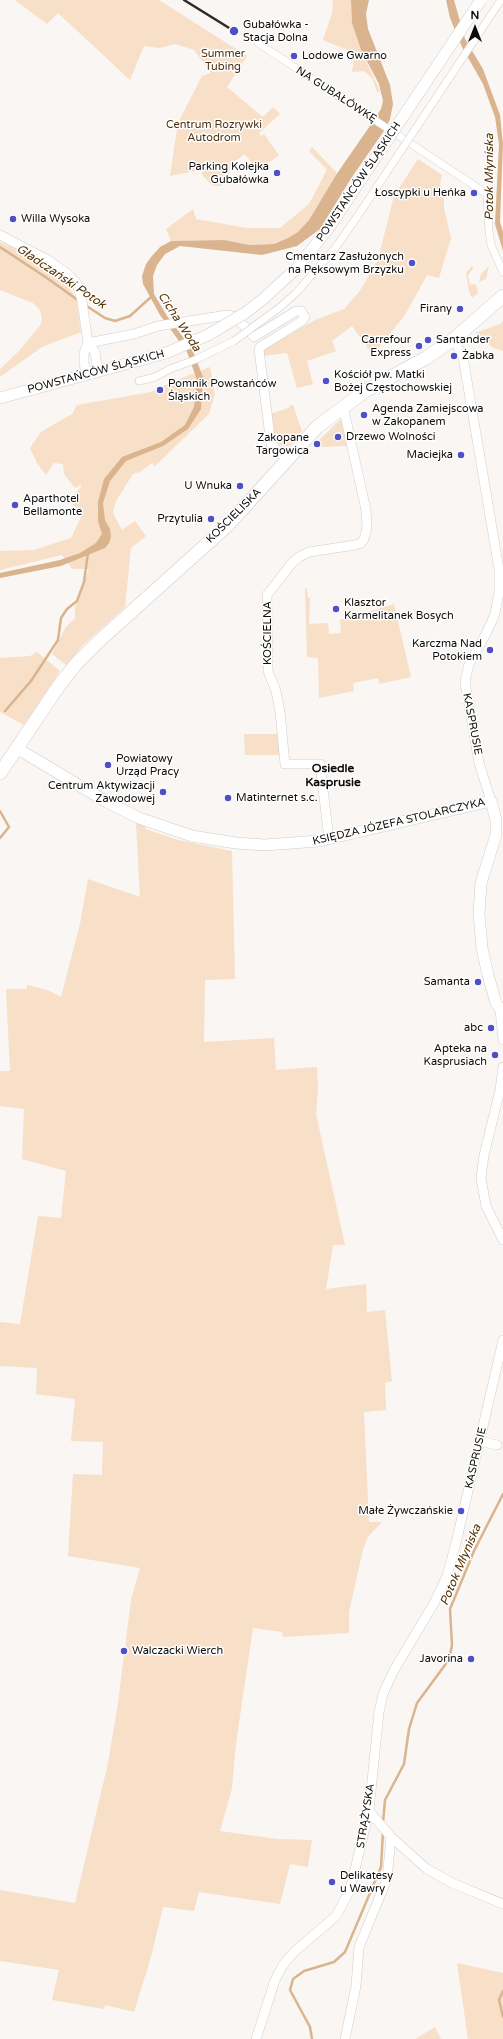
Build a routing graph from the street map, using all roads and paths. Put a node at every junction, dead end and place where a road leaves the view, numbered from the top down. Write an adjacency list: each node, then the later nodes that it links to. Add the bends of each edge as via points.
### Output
1 (481, 0): 10 (street, POWSTAŃCÓW ŚLĄSKICH, bridge, via 328,229 297,268 245,313 208,334 166,353)
2 (501, 0): 3 (street); 11 (street, POWSTAŃCÓW ŚLĄSKICH, bridge, via 360,214 336,247 296,293 234,341)
3 (503, 3)
4 (258, 43): 6 (street, NA GUBAŁÓWKĘ, via 487,194 488,231)
5 (0, 235): 9 (street, via 58,267 74,279 80,292)
6 (503, 272)
7 (503, 296): 8 (main road, KOŚCIELISKA)
8 (454, 339): 13 (main road, KOŚCIELISKA); 17 (street, KASPRUSIE, via 463,357 499,574 495,614 469,664 465,682 479,762)
9 (88, 343): 10 (street, via 84,353 84,364 86,370); 10 (street, via 96,352 97,366); 14 (street, via 134,334 158,326 233,315 254,337 296,311 301,311 304,316 302,321 259,350 271,444)
10 (92, 374): 12 (street, POWSTAŃCÓW ŚLĄSKICH)
11 (139, 382)
12 (0, 398)
13 (343, 406): 14 (main road, KOŚCIELISKA, via 317,427); 18 (street, KOŚCIELNA, via 366,510 367,527 364,539 355,545 308,552 299,557 267,595 268,671 276,691 280,712 285,764 320,764)
14 (287, 459): 15 (main road, KOŚCIELISKA, via 228,525 91,648 58,687)
15 (18, 749): 16 (main road, KOŚCIELISKA); 18 (street, KSIĘDZA JÓZEFA STOLARCZYKA, via 124,811 182,833 256,845)
16 (0, 773)
17 (491, 801): 18 (street, KSIĘDZA JÓZEFA STOLARCZYKA); 19 (street, KASPRUSIE, via 496,820 496,835 480,886 479,914 486,969 496,1003)
18 (329, 839)
19 (501, 1009): 20 (street, KASPRUSIE)
20 (503, 1040)
21 (503, 1067): 22 (street, via 484,1155 482,1178 486,1206)
22 (503, 1240)
23 (503, 1340): 24 (street, KASPRUSIE)
24 (480, 1441): 25 (street); 26 (street, KASPRUSIE)
25 (497, 1445)
26 (447, 1576): 27 (street, STRĄŻYSKA, via 383,1694)
27 (369, 1812): 28 (street); 30 (street, STRĄŻYSKA, via 357,1868 346,1899 333,1919 294,1952 283,1965 275,1980)
28 (389, 1834): 29 (street, via 426,1869); 31 (street, via 387,1879 358,1947 356,1986)
29 (503, 1904)
30 (256, 2039)
31 (345, 2039)

